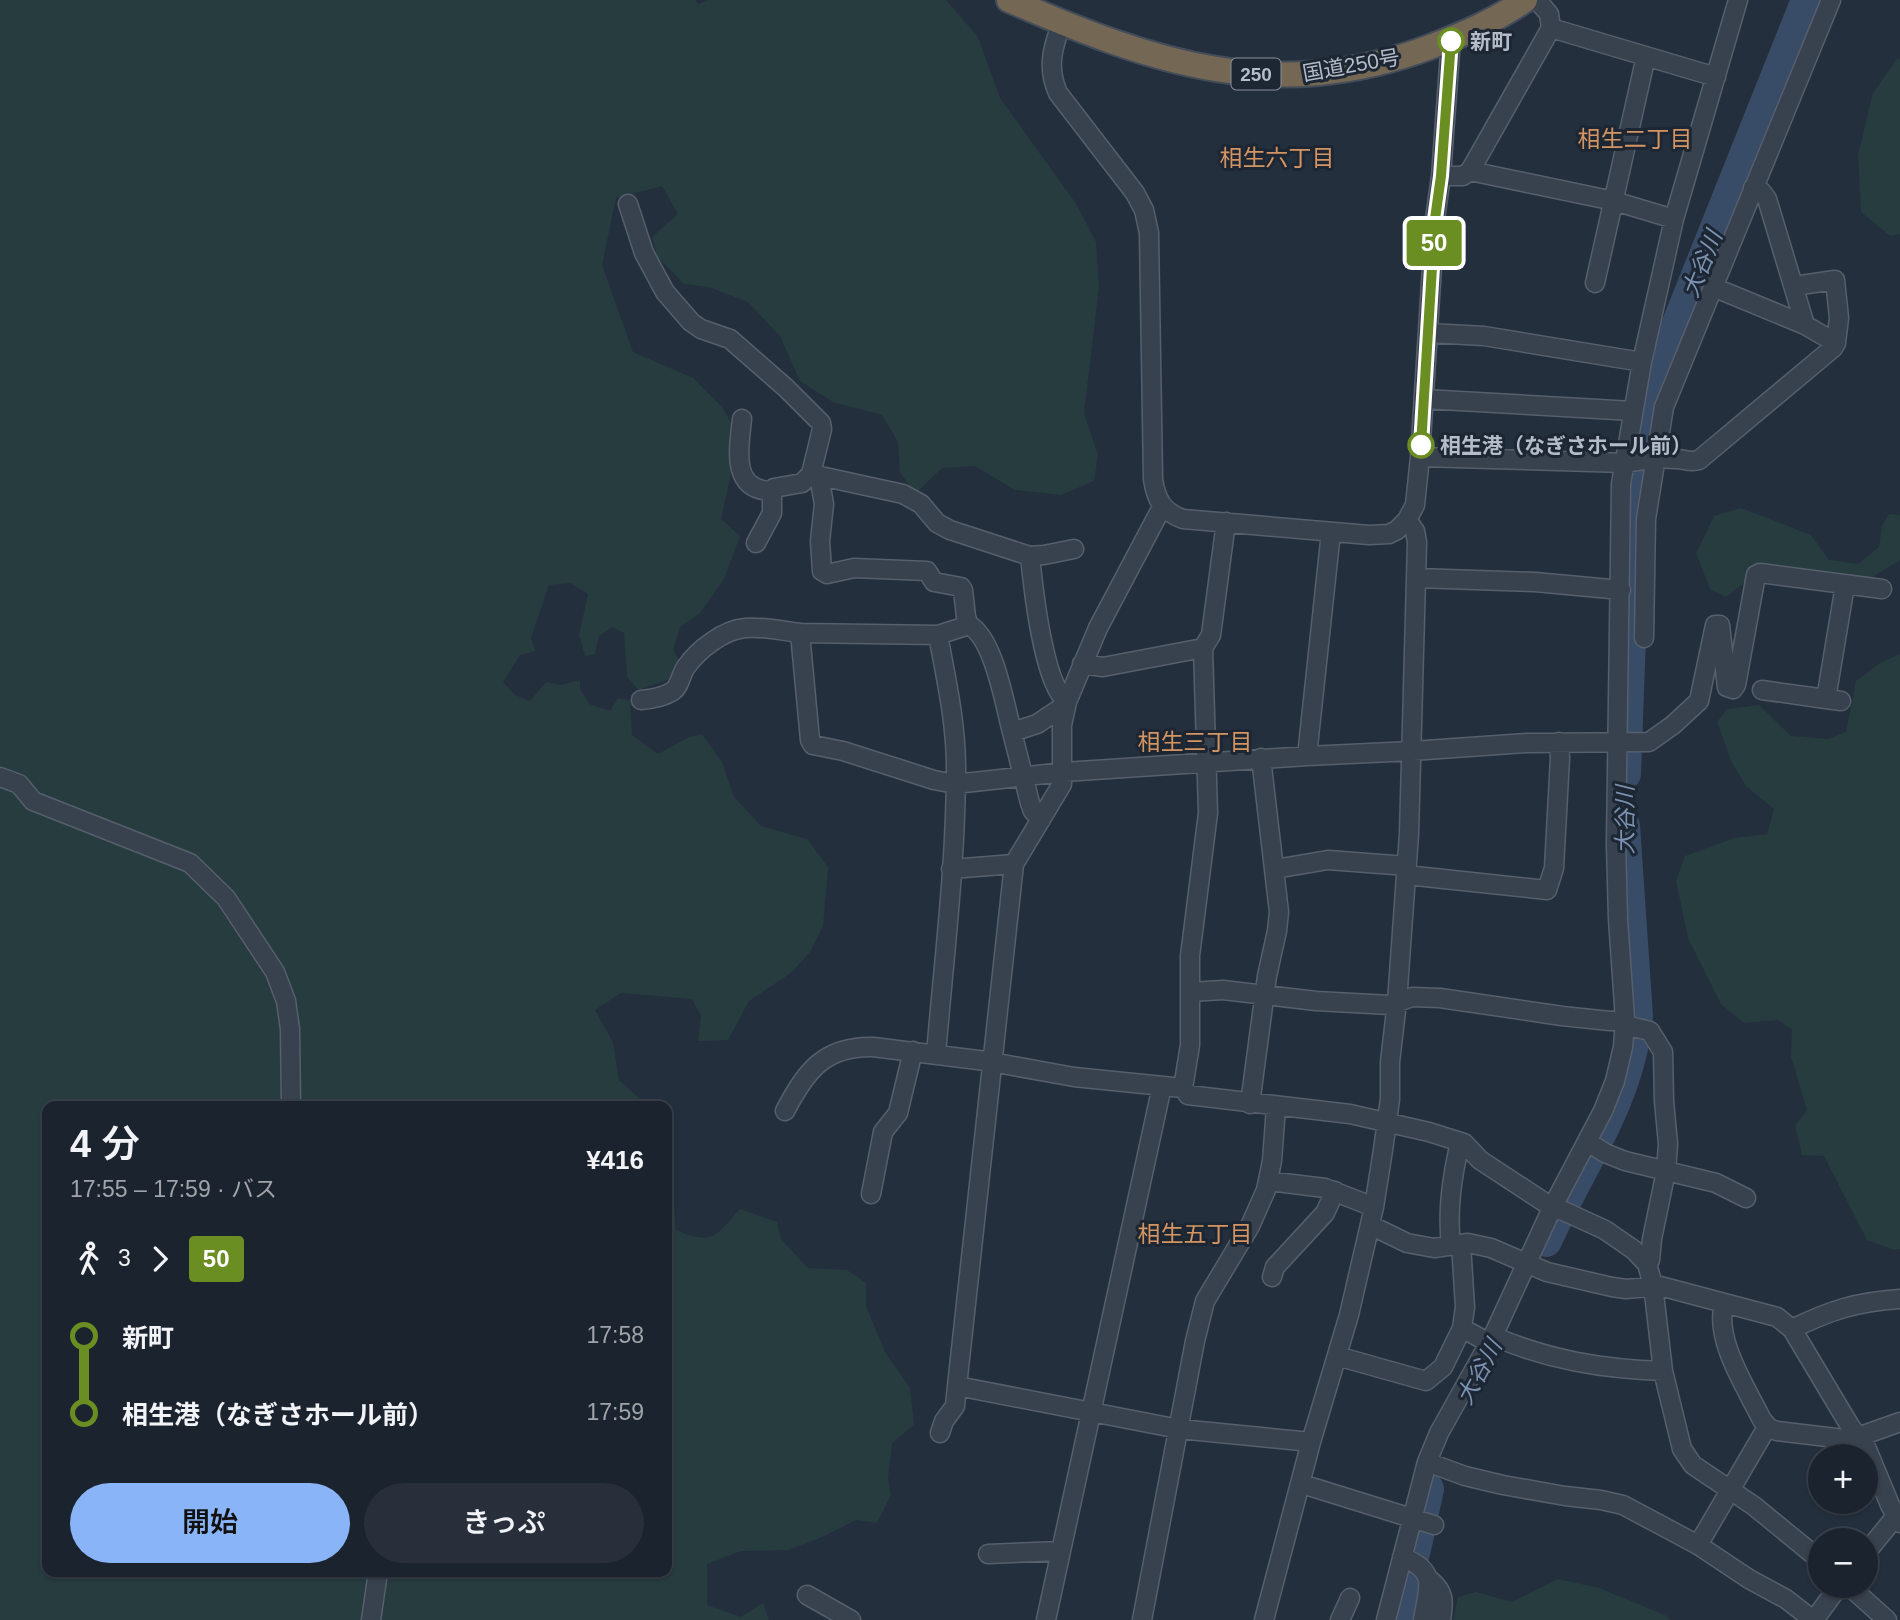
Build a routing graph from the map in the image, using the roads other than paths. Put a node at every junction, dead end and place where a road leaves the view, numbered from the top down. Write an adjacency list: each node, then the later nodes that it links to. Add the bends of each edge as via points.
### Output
1 (1009, 0): 6 (highway, 国道250号 / 250)
2 (1525, 0): 8 (highway, 国道250号 / 250)
3 (1537, 0): 7 (street, via 1549,14)
4 (1738, 0): 10 (street)
5 (1831, 0): 13 (street)
6 (1062, 23): 8 (highway, 国道250号 / 250, via 1184,63 1275,75 1319,74 1372,65); 31 (street, via 1053,46 1051,78 1135,192 1149,233 1153,479)
7 (1551, 28): 9 (street); 11 (street)
8 (1451, 39): 12 (street)
9 (1646, 56): 10 (street); 14 (street)
10 (1716, 77): 16 (street)
11 (1470, 171): 12 (street, via 1462,176); 14 (street)
12 (1441, 176): 21 (street)
13 (1753, 188): 18 (street, via 1766,200); 19 (street)
14 (1614, 201): 16 (street); 17 (street)
15 (628, 204): 29 (street, via 665,292 691,322 730,339 821,424)
16 (1674, 219): 23 (street)
17 (1595, 283)
18 (1794, 286): 20 (street); 22 (street, via 1835,280)
19 (1713, 287): 20 (street); 28 (street)
20 (1805, 324): 22 (street)
21 (1429, 333): 23 (street); 24 (street)
22 (1836, 343): 28 (street, via 1699,460)
23 (1642, 362): 25 (street)
24 (1424, 399): 25 (street); 27 (street)
25 (1633, 411): 28 (street)
26 (742, 419): 30 (street, via 738,460 743,474 750,486)
27 (1420, 457): 28 (street); 32 (street, via 1415,505)
28 (1639, 461): 41 (street, via 1621,484); 45 (street, via 1646,519)
29 (815, 475): 30 (street); 37 (street, via 903,494 950,530); 42 (street, via 824,504 822,571 927,571 934,582 961,587)
30 (772, 491): 35 (street, via 772,513)
31 (1162, 507): 33 (street, via 1184,519); 47 (street)
32 (1408, 520): 34 (street, via 1389,534); 38 (street, via 1417,542)
33 (1226, 522): 34 (street); 46 (street, via 1211,635)
34 (1331, 532): 55 (street)
35 (756, 543)
36 (1074, 549): 37 (street)
37 (1030, 556): 50 (street, via 1048,666)
38 (1418, 578): 41 (street); 54 (street)
39 (1845, 585): 40 (street); 48 (street, via 1834,700); 53 (street, via 1774,573 1756,575 1733,689 1727,687 1720,625 1715,625 1699,701 1649,742)
40 (1882, 589)
41 (1621, 590): 53 (street)
42 (970, 625): 44 (street); 51 (street, via 990,652)
43 (800, 633): 44 (street); 49 (street, via 744,628 727,634 694,657 672,692); 61 (street, via 813,745)
44 (938, 635): 61 (street, via 950,699)
45 (1644, 638)
46 (1203, 648): 47 (street, via 1103,667); 57 (street)
47 (1082, 664): 50 (street)
48 (1762, 690)
49 (641, 700)
50 (1065, 706): 51 (street, via 1037,724); 58 (street)
51 (1012, 732): 59 (street)
52 (1559, 742): 53 (street); 54 (street); 66 (street, via 1554,868 1547,890)
53 (1619, 742): 70 (street, via 1618,919)
54 (1412, 751): 55 (street); 66 (street)
55 (1307, 755): 56 (street)
56 (1261, 758): 57 (street); 65 (street)
57 (1207, 763): 58 (street); 67 (street, via 1208,813 1189,956)
58 (1064, 772): 59 (street); 62 (street)
59 (1024, 776): 61 (street); 62 (street, via 1033,811)
60 (0, 777): 76 (street, via 19,784 33,800 190,863 226,898 275,972 286,1001)
61 (955, 784): 64 (street)
62 (1041, 820): 63 (street)
63 (1014, 864): 64 (street); 73 (street)
64 (951, 869): 72 (street)
65 (1275, 869): 66 (street, via 1328,860); 68 (street, via 1279,912)
66 (1407, 870): 69 (street)
67 (1190, 992): 68 (street); 75 (street, via 1190,1045)
68 (1265, 994): 69 (street, via 1316,1001); 77 (street)
69 (1397, 1002): 70 (street, via 1412,997 1440,998); 80 (street)
70 (1632, 1025): 82 (street); 83 (street, via 1657,1038 1663,1052)
71 (913, 1051): 72 (street); 79 (street, via 862,1046 835,1054 817,1063); 86 (street, via 898,1113 883,1132)
72 (936, 1054): 73 (street)
73 (992, 1063): 74 (street); 102 (street)
74 (1162, 1086): 75 (street); 103 (street)
75 (1183, 1088): 77 (street, via 1188,1095)
76 (291, 1101)
77 (1250, 1104): 78 (street)
78 (1276, 1107): 80 (street); 84 (street)
79 (785, 1111)
80 (1386, 1121): 81 (street); 89 (street)
81 (1460, 1142): 88 (street, via 1480,1160); 90 (street, via 1449,1206)
82 (1595, 1146): 83 (street, via 1625,1161); 88 (street)
83 (1666, 1171): 87 (street, via 1716,1183); 91 (street)
84 (1268, 1181): 85 (street); 106 (street, via 1250,1226 1205,1301)
85 (1335, 1191): 89 (street); 93 (street, via 1325,1213 1275,1267)
86 (871, 1194)
87 (1746, 1198)
88 (1562, 1210): 91 (street, via 1605,1230); 92 (street)
89 (1372, 1216): 90 (street, via 1407,1243 1433,1248); 100 (street)
90 (1456, 1245): 92 (street, via 1491,1248); 97 (street, via 1465,1307)
91 (1647, 1265): 94 (street)
92 (1536, 1267): 94 (street, via 1612,1287); 99 (street)
93 (1272, 1277)
94 (1653, 1285): 96 (street); 101 (street)
95 (1900, 1298): 98 (street, via 1828,1311)
96 (1724, 1303): 98 (street, via 1777,1317); 105 (street, via 1721,1328 1726,1344)
97 (1462, 1328): 99 (street); 100 (street, via 1443,1367 1426,1381)
98 (1792, 1329): 108 (street)
99 (1497, 1340): 101 (street, via 1587,1365); 110 (street, via 1439,1433)
100 (1337, 1356): 109 (street)
101 (1663, 1371): 112 (street, via 1682,1449 1693,1465)
102 (957, 1386): 103 (street); 107 (street, via 955,1406)
103 (1092, 1412): 106 (street); 119 (street)
104 (1900, 1422): 108 (street)
105 (1769, 1428): 108 (street); 112 (street)
106 (1179, 1429): 109 (street); 130 (street)
107 (940, 1433)
108 (1857, 1437): 114 (street)
109 (1311, 1442): 111 (street)
110 (1433, 1465): 113 (street); 117 (street, via 1503,1486 1623,1505)
111 (1302, 1484): 113 (street); 131 (street)
112 (1731, 1492): 117 (street); 118 (street)
113 (1412, 1517): 115 (street); 121 (street)
114 (1899, 1517): 116 (street)
115 (1434, 1525)
116 (1878, 1540)
117 (1698, 1545): 136 (street)
118 (1808, 1550)
119 (1061, 1551): 120 (street); 129 (street)
120 (988, 1554)
121 (1416, 1567): 133 (street); 134 (street); 135 (street, via 1438,1586 1444,1598)
122 (377, 1577): 127 (street)
123 (807, 1595): 128 (street)
124 (1350, 1598): 132 (street)
125 (1830, 1598): 136 (street)
126 (1862, 1598): 137 (street)
127 (371, 1620)
128 (851, 1620)
129 (1046, 1620)
130 (1142, 1620)
131 (1264, 1620)
132 (1340, 1620)
133 (1386, 1620)
134 (1423, 1620)
135 (1441, 1620)
136 (1813, 1620)
137 (1887, 1620)

